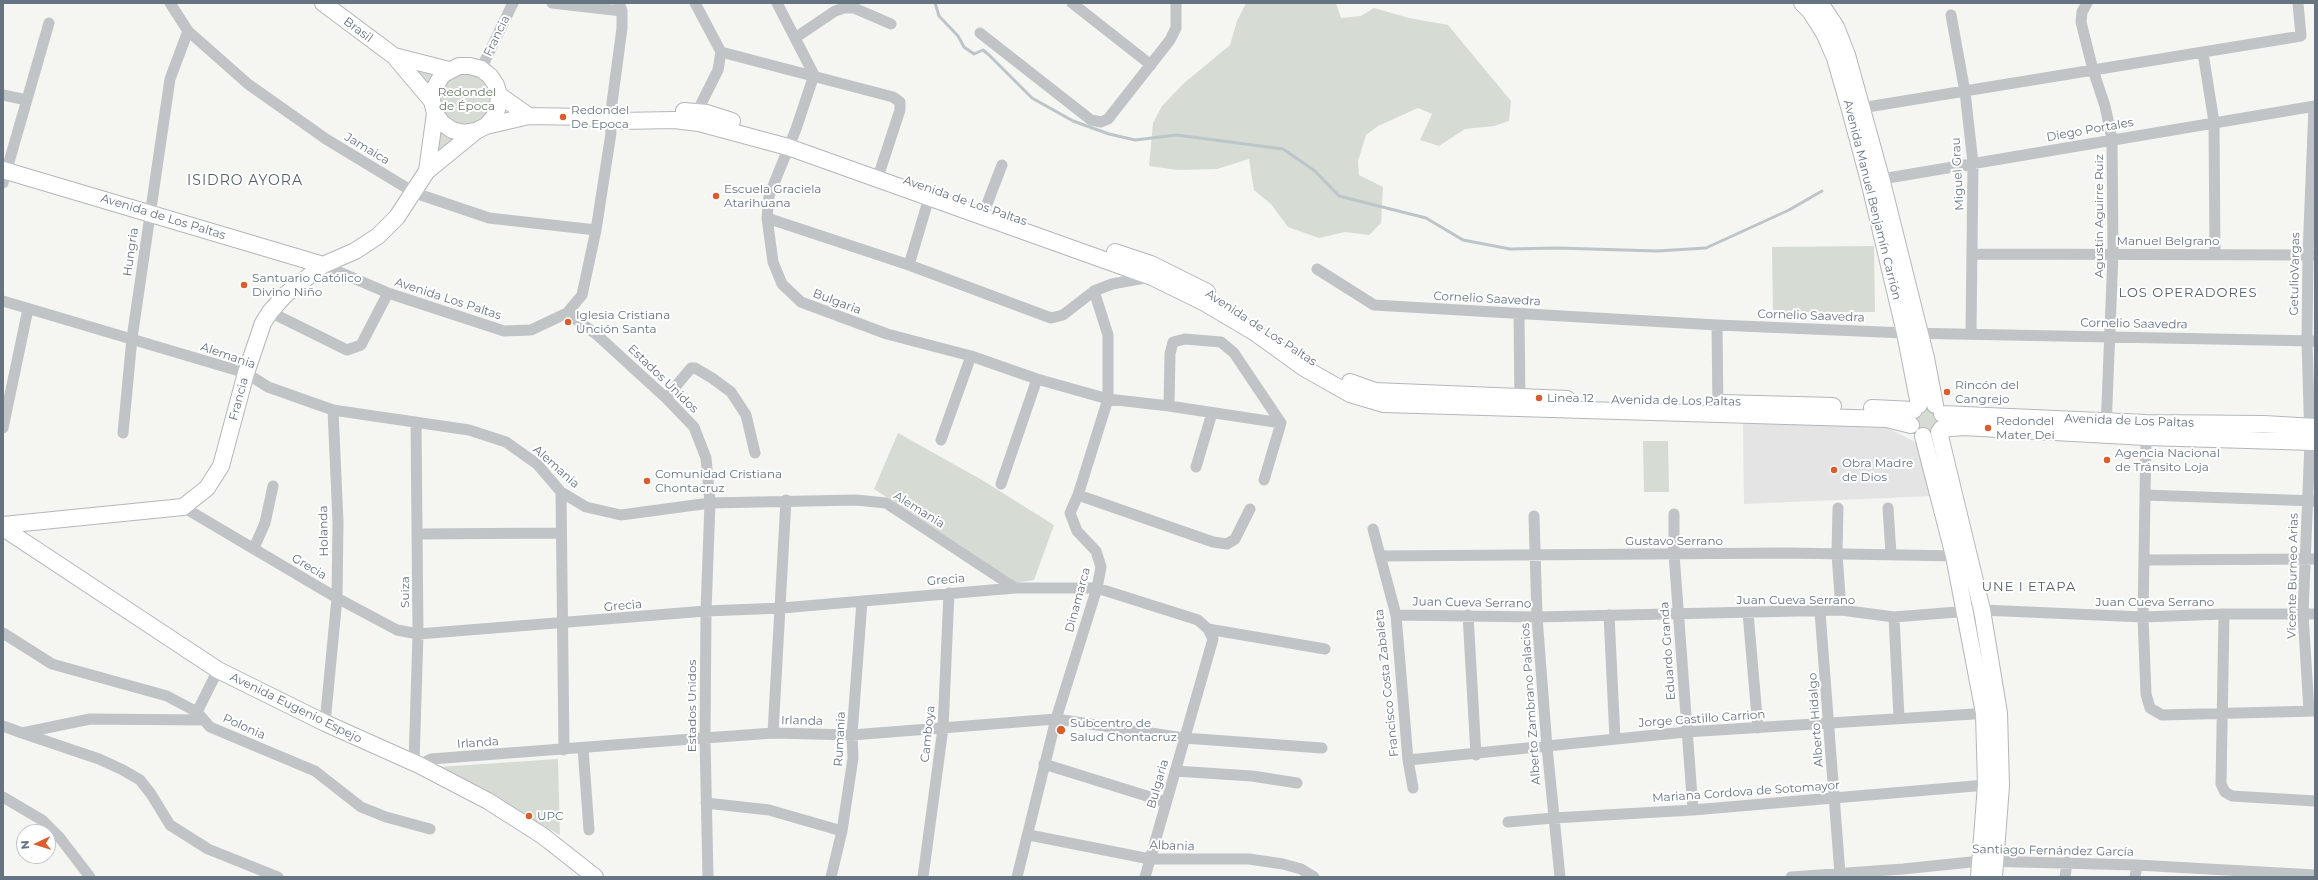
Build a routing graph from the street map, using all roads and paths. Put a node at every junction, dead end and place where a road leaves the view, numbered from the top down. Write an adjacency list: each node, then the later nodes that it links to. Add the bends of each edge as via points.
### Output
1 (170, 3): 17 (street, Jamaica)
2 (323, 3): 22 (main road, Brasil)
3 (513, 3): 24 (street, Francia)
4 (552, 3): 13 (street)
5 (695, 3): 20 (street)
6 (777, 3): 19 (street)
7 (1072, 3): 23 (street)
8 (1176, 3): 23 (street, via 1176,28)
9 (1802, 3): 34 (main road, Avenida Manuel Benjamín Carrión, via 1824,33)
10 (1820, 3): 34 (main road, Avenida Manuel Benjamín Carrión, via 1836,28 1844,48)
11 (2087, 3): 26 (street, Agustín Aguirre Ruiz, via 2082,12 2081,22)
12 (2298, 3): 21 (street, via 2301,36)
13 (620, 7): 37 (street, via 622,28)
14 (1951, 15): 28 (street, Miguel Grau)
15 (49, 23): 31 (street)
16 (891, 24): 19 (street, via 854,8 844,8 835,11)
17 (188, 32): 48 (street, Jamaica, via 248,84 326,139); 50 (street, Hungria, via 170,79)
18 (980, 33): 23 (street, via 1091,120 1101,122 1108,119)
19 (795, 38): 27 (street)
20 (721, 52): 27 (street); 35 (street, via 718,70)
21 (2203, 53): 26 (street); 38 (street)
22 (394, 56): 25 (main road, Brasil); 33 (main road, Brasil)
23 (1150, 65)
24 (481, 69): 25 (main road, via 459,66); 30 (main road, via 490,76)
25 (449, 70): 33 (main road, via 436,83)
26 (2093, 70): 28 (street); 40 (street, Agustín Aguirre Ruiz, via 2105,106)
27 (814, 75): 41 (street, Bulgaria); 46 (street, via 893,97 900,102 900,110)
28 (1965, 92): 34 (street); 42 (street, Miguel Grau)
29 (3, 95): 31 (street)
30 (499, 95): 36 (main road); 39 (main road, via 494,117)
31 (27, 100): 45 (street)
32 (2315, 106): 38 (street, Diego Portales); 57 (street, GetulioVargas)
33 (434, 107): 39 (main road, via 442,123 452,130 464,133); 44 (main road, Francia)
34 (1856, 108): 47 (main road, Avenida Manuel Benjamín Carrión)
35 (697, 112): 37 (main road, Avenida de Los Paltas, via 620,112); 41 (main road, Avenida de Los Paltas)
36 (529, 116): 37 (main road, Avenida de Los Paltas); 39 (main road, Avenida de Los Paltas)
37 (610, 118): 41 (main road, Avenida de Los Paltas, via 620,121 674,120 699,123); 53 (street, via 612,133)
38 (2214, 122): 40 (street, Diego Portales); 56 (street)
39 (481, 128): 44 (main road, Francia)
40 (2112, 139): 42 (street, Diego Portales); 55 (street, Agustín Aguirre Ruiz)
41 (790, 143): 46 (main road, Avenida de Los Paltas); 52 (street, Bulgaria, via 769,196)
42 (1973, 163): 47 (street, Diego Portales); 54 (street, Miguel Grau)
43 (1002, 165): 51 (street)
44 (427, 171): 48 (main road, Francia)
45 (4, 174): 50 (main road, Avenida de Los Paltas)
46 (878, 176): 49 (main road, Avenida de Los Paltas)
47 (1875, 180): 70 (main road, Avenida Manuel Benjamín Carrión)
48 (414, 192): 53 (street, Jamaica, via 489,218); 58 (main road, Francia, via 397,217 378,236 355,251)
49 (930, 194): 51 (main road, Avenida de Los Paltas); 59 (street)
50 (150, 213): 58 (main road, Avenida de Los Paltas); 73 (street, Hungria)
51 (983, 213): 61 (main road, Avenida de Los Paltas)
52 (767, 218): 59 (street); 75 (street, Bulgaria, via 772,262 782,284 801,302 887,334)
53 (596, 230): 67 (street, via 582,294)
54 (1973, 254): 55 (street, Manuel Belgrano); 71 (street, Miguel Grau)
55 (2113, 254): 56 (street, Manuel Belgrano); 72 (street, Agustín Aguirre Ruiz)
56 (2215, 254): 57 (street, Manuel Belgrano)
57 (2311, 254): 74 (street, GetulioVargas)
58 (323, 265): 63 (street, Avenida Los Paltas); 66 (main road, Francia, via 285,295)
59 (909, 265): 62 (street, via 1051,318 1063,315)
60 (1317, 269): 68 (street, Cornelio Saavedra, via 1374,305)
61 (1155, 272): 62 (street); 80 (main road, Avenida de Los Paltas, via 1215,296 1258,322 1311,360 1355,385 1375,391)
62 (1094, 291): 79 (street, Dinamarca, via 1108,336)
63 (388, 293): 66 (street, via 361,344 347,350); 67 (street, Avenida Los Paltas, via 504,331 531,330)
64 (3, 301): 65 (street, Alemania)
65 (28, 309): 73 (street, Alemania); 84 (street)
66 (270, 312): 76 (main road, Francia, via 263,323)
67 (567, 313): 78 (street, Estados Unidos, via 596,334)
68 (1519, 314): 69 (street, Cornelio Saavedra); 80 (street)
69 (1717, 325): 70 (street, Cornelio Saavedra); 82 (street)
70 (1912, 333): 71 (street, Cornelio Saavedra); 86 (main road, Avenida Manuel Benjamín Carrión); 89 (main road, Avenida Manuel Benjamín Carrión)
71 (1971, 333): 72 (street, Cornelio Saavedra)
72 (2109, 336): 74 (street, Cornelio Saavedra); 90 (street, Agustín Aguirre Ruiz)
73 (132, 338): 76 (street, Alemania); 92 (street, Hungria)
74 (2311, 341): 93 (street, GetulioVargas)
75 (971, 356): 77 (street, Bulgaria); 95 (street)
76 (246, 373): 83 (street, Alemania, via 268,387); 107 (main road, Francia, via 222,466 207,488)
77 (1037, 379): 79 (street, Bulgaria); 99 (street)
78 (666, 398): 96 (street, via 691,368 712,378 731,392 746,414); 106 (street, Estados Unidos, via 694,428 706,458)
79 (1108, 399): 81 (street, Bulgaria); 102 (street, Dinamarca)
80 (1520, 403): 82 (main road, Avenida de Los Paltas)
81 (1169, 406): 85 (street, Bulgaria); 88 (street, via 1170,354 1174,342 1184,339 1221,342 1234,353)
82 (1718, 408): 86 (main road, Avenida de Los Paltas)
83 (333, 410): 87 (street, Alemania); 129 (street, Holanda, via 338,522)
84 (4, 412): 91 (street)
85 (1212, 412): 88 (street, Bulgaria); 97 (street)
86 (1915, 413): 89 (main road, Avenida de Los Paltas, via 1930,404); 89 (main road, via 1918,434)
87 (416, 422): 101 (street, Alemania, via 469,430 506,442 537,464); 116 (street, Suiza)
88 (1281, 423): 98 (street)
89 (1936, 423): 90 (main road, Avenida de Los Paltas, via 1963,427); 122 (main road, Avenida Manuel Benjamín Carrión)
90 (2106, 427): 93 (main road, Avenida de Los Paltas); 94 (main road, Avenida de Los Paltas)
91 (3, 428)
92 (123, 433)
93 (2312, 434): 94 (main road, Avenida de Los Paltas); 105 (street, Vicente Burneo Arias)
94 (2146, 437): 103 (street)
95 (941, 440)
96 (755, 453)
97 (1196, 467)
98 (1264, 480)
99 (1001, 484)
100 (273, 486): 117 (street, via 265,523)
101 (561, 492): 106 (street, Alemania, via 586,507 621,515); 115 (street)
102 (1078, 495): 110 (street, via 1213,542 1227,544 1235,539); 127 (street, Dinamarca, via 1070,513 1077,531 1096,551 1101,567)
103 (2145, 495): 105 (street); 125 (street)
104 (786, 500): 106 (street, Alemania); 126 (street, Alemania, via 856,500 886,503); 131 (street)
105 (2311, 501): 124 (street, Vicente Burneo Arias)
106 (710, 503): 134 (street, Estados Unidos)
107 (183, 507): 113 (main road); 117 (street, Grecia)
108 (1838, 508): 119 (street)
109 (1888, 508): 120 (street)
110 (1250, 509)
111 (1674, 514): 118 (street, Eduardo Granda)
112 (1534, 516): 121 (street, Alberto Zambrano Palacios)
113 (3, 526): 153 (main road, Avenida Eugenio Espejo)
114 (1373, 529): 123 (street, Francisco Costa Zabaleta)
115 (562, 533): 116 (street); 148 (street)
116 (418, 534): 151 (street, Suiza)
117 (254, 548): 129 (street, Grecia)
118 (1674, 554): 119 (street, Gustavo Serrano); 121 (street, Gustavo Serrano); 137 (street, Eduardo Granda)
119 (1837, 554): 120 (street, Gustavo Serrano); 132 (street)
120 (1891, 554): 122 (street, Gustavo Serrano)
121 (1536, 555): 123 (street, Gustavo Serrano); 146 (street, Alberto Zambrano Palacios)
122 (1961, 555): 133 (main road, Avenida Manuel Benjamín Carrión); 135 (main road, Avenida Manuel Benjamín Carrión)
123 (1380, 556): 142 (street, Francisco Costa Zabaleta)
124 (2310, 559): 125 (street); 140 (street, Vicente Burneo Arias)
125 (2145, 560): 147 (street)
126 (1015, 588): 127 (street, Grecia); 128 (street, Grecia)
127 (1097, 588): 149 (street, Grecia, via 1198,620); 159 (street, Dinamarca)
128 (949, 593): 130 (street, Grecia); 163 (street, Camboya)
129 (337, 598): 151 (street, Grecia, via 397,630); 160 (street, Holanda)
130 (862, 601): 131 (street, Grecia); 168 (street, Rumania)
131 (782, 608): 134 (street, Grecia); 167 (street)
132 (1841, 610): 136 (street, Juan Cueva Serrano); 145 (street, Juan Cueva Serrano)
133 (1982, 610): 135 (street, Juan Cueva Serrano); 147 (street, Juan Cueva Serrano); 155 (main road, Avenida Manuel Benjamín Carrión)
134 (706, 611): 148 (street, Grecia); 169 (street, Estados Unidos)
135 (1966, 611): 145 (street, Juan Cueva Serrano); 155 (main road, Avenida Manuel Benjamín Carrión)
136 (1820, 612): 138 (street, Juan Cueva Serrano); 161 (street, Alberto Hidalgo)
137 (1679, 613): 138 (street, Juan Cueva Serrano); 144 (street, Juan Cueva Serrano); 165 (street, Eduardo Granda)
138 (1748, 613): 164 (street)
139 (2224, 614): 140 (street, Juan Cueva Serrano); 147 (street, Juan Cueva Serrano); 156 (street)
140 (2303, 614): 141 (street, Juan Cueva Serrano); 154 (street, Vicente Burneo Arias)
141 (2315, 614)
142 (1396, 615): 143 (street, Juan Cueva Serrano); 177 (street, Francisco Costa Zabaleta)
143 (1468, 616): 146 (street, Juan Cueva Serrano); 176 (street)
144 (1609, 616): 146 (street, Juan Cueva Serrano); 171 (street)
145 (1894, 616): 158 (street)
146 (1538, 617): 172 (street, Alberto Zambrano Palacios)
147 (2143, 617): 156 (street, via 2146,694 2150,708 2162,714)
148 (561, 624): 151 (street, Grecia); 175 (street)
149 (1208, 629): 152 (street); 170 (street, Bulgaria, via 1212,639)
150 (3, 633): 157 (street, Polonia, via 52,664 167,696)
151 (418, 634): 178 (street, Suiza)
152 (1325, 649)
153 (218, 670): 157 (street); 160 (main road, Avenida Eugenio Espejo)
154 (2312, 711): 156 (street)
155 (1991, 713): 158 (street, Jorge Castillo Carrion); 182 (main road, Avenida Manuel Benjamín Carrión); 197 (main road, Avenida Manuel Benjamín Carrión, via 2001,786)
156 (2223, 713): 186 (street, via 2221,784 2225,792 2232,796)
157 (200, 716): 166 (street, via 90,719); 192 (street, Polonia, via 210,726 315,771 361,807)
158 (1899, 718): 161 (street, Jorge Castillo Carrion)
159 (1056, 719): 163 (street, Irlanda); 170 (street, Irlanda); 179 (street, Dinamarca)
160 (325, 723): 178 (main road, Avenida Eugenio Espejo)
161 (1830, 724): 164 (street, Jorge Castillo Carrion); 185 (street, Alberto Hidalgo)
162 (3, 726): 166 (street)
163 (943, 728): 168 (street, Irlanda); 209 (street, Camboya)
164 (1758, 728): 165 (street, Jorge Castillo Carrion)
165 (1686, 732): 171 (street, Jorge Castillo Carrion); 189 (street, Eduardo Granda)
166 (22, 733): 205 (street, via 99,759 140,780 170,825 208,848)
167 (773, 733): 168 (street, Irlanda); 169 (street, Irlanda)
168 (852, 735): 194 (street, Rumania, via 853,758)
169 (705, 738): 173 (street, Irlanda); 188 (street, Estados Unidos)
170 (1184, 738): 174 (street, Irlanda); 180 (street, Bulgaria)
171 (1615, 739): 172 (street, Jorge Castillo Carrion)
172 (1546, 747): 176 (street, Jorge Castillo Carrion); 190 (street, Alberto Zambrano Palacios)
173 (583, 748): 175 (street, Irlanda); 193 (street)
174 (1322, 748)
175 (564, 750): 178 (street, Irlanda, via 431,759)
176 (1476, 755): 177 (street, Jorge Castillo Carrion)
177 (1408, 760): 183 (street, Francisco Costa Zabaleta)
178 (417, 764): 206 (main road, Avenida Eugenio Espejo, via 488,801 543,836)
179 (1044, 764): 187 (street); 195 (street, Dinamarca)
180 (1175, 771): 181 (street, via 1252,776); 187 (street, Bulgaria)
181 (1297, 783)
182 (1986, 785): 185 (street, Mariana Cordova de Sotomayor); 197 (main road, Avenida Manuel Benjamín Carrión)
183 (1413, 788)
184 (3, 797): 204 (street, via 42,820 60,838)
185 (1834, 798): 189 (street, Mariana Cordova de Sotomayor); 202 (street, Alberto Hidalgo)
186 (2315, 801)
187 (1166, 802): 196 (street, Bulgaria)
188 (706, 803): 194 (street, via 769,810); 207 (street, Estados Unidos)
189 (1693, 810): 190 (street, Mariana Cordova de Sotomayor)
190 (1553, 818): 191 (street, Mariana Cordova de Sotomayor); 213 (street)
191 (1508, 822)
192 (430, 829)
193 (589, 830)
194 (842, 831): 208 (street, Rumania)
195 (1029, 835): 196 (street, Albania); 210 (street, Dinamarca)
196 (1150, 859): 211 (street, Bulgaria); 212 (street, Albania, via 1249,859 1301,869)
197 (1988, 861): 198 (street, Santiago Fernández García); 200 (street, Santiago Fernández García); 215 (main road, Avenida Manuel Benjamín Carrión); 216 (main road, Avenida Manuel Benjamín Carrión)
198 (2067, 862): 199 (street, Santiago Fernández García); 217 (street)
199 (2137, 865): 201 (street, Santiago Fernández García); 218 (street)
200 (1903, 873): 202 (street, Santiago Fernández García)
201 (2216, 873): 203 (street, Santiago Fernández García)
202 (1840, 874): 214 (street, Santiago Fernández García)
203 (2315, 875)
204 (90, 877)
205 (278, 877)
206 (595, 877)
207 (708, 877)
208 (831, 877)
209 (923, 877)
210 (1017, 877)
211 (1145, 877)
212 (1314, 877)
213 (1560, 877)
214 (1791, 877)
215 (1980, 877)
216 (1994, 877)
217 (2065, 877)
218 (2135, 877)

